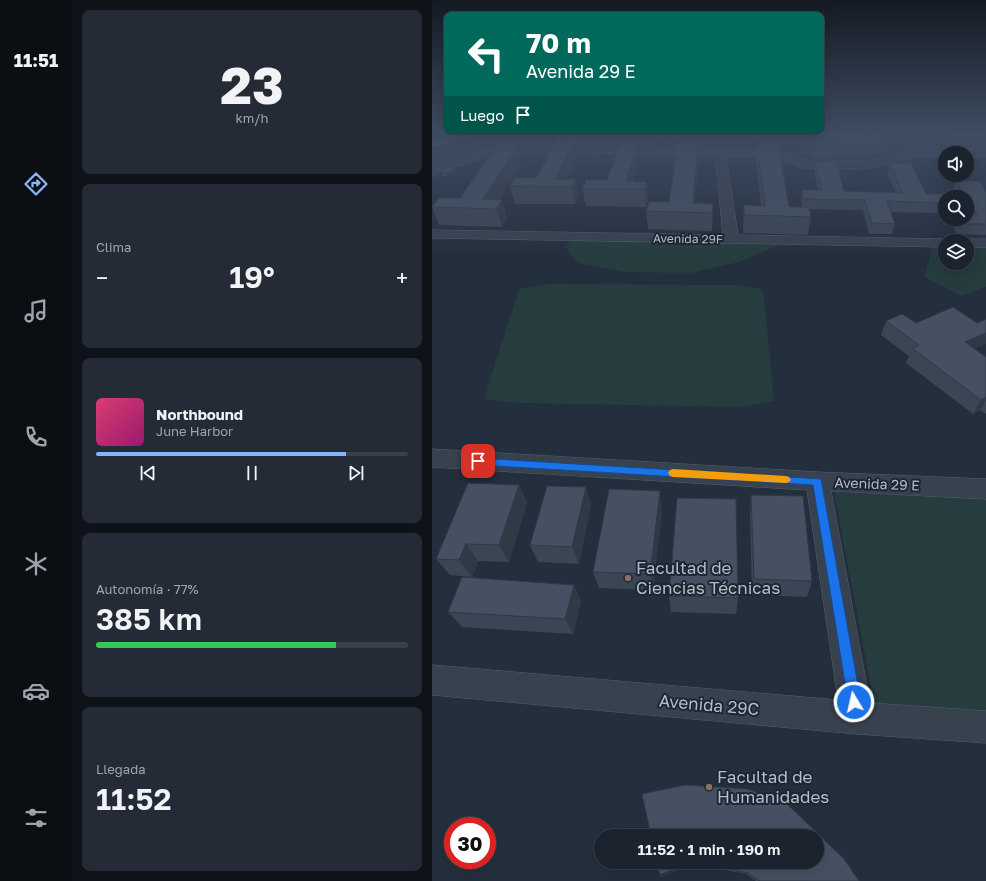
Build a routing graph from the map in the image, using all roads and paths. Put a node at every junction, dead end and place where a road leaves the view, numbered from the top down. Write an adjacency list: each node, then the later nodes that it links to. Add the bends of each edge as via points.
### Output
1 (723, 175): 3 (street)
2 (432, 234): 3 (street, Avenida 29F)
3 (731, 240): 4 (street, Avenida 29F)
4 (938, 243)
5 (974, 243): 6 (street)
6 (986, 243)
7 (432, 458): 8 (street, Avenida 29 E)
8 (817, 481): 9 (street, Avenida 29 E); 11 (street)
9 (986, 488)
10 (432, 680): 11 (street, Avenida 29C)
11 (857, 718): 12 (street, Avenida 29C)
12 (986, 727)

